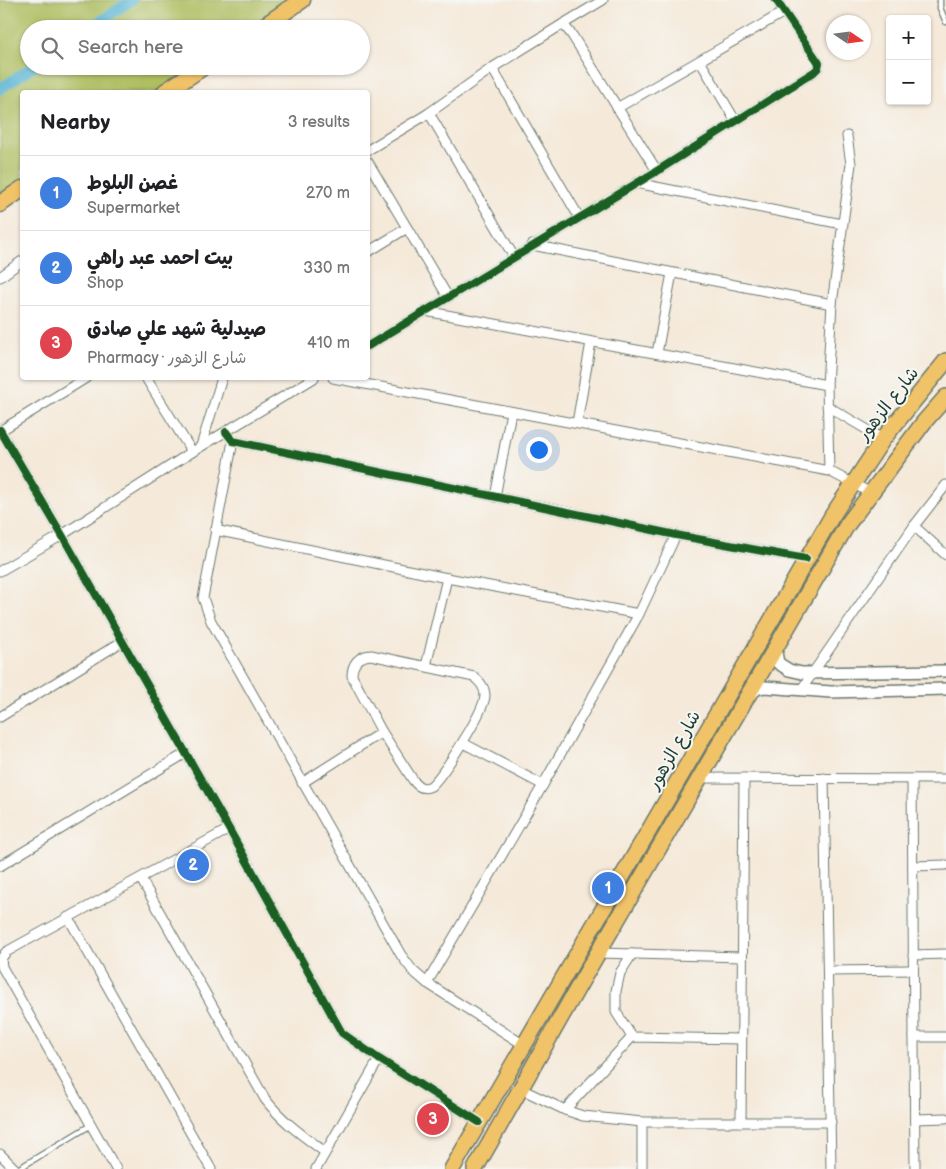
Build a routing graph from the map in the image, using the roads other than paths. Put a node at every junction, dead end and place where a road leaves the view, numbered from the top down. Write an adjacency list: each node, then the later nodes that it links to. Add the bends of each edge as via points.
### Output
1 (302, 0): 6 (highway)
2 (603, 0): 8 (street)
3 (776, 0): 5 (street)
4 (940, 0): 7 (lane)
5 (784, 12): 9 (street); 15 (street, via 819,63 818,68)
6 (273, 20)
7 (946, 22)
8 (563, 24): 10 (street); 13 (street)
9 (700, 62): 13 (street); 15 (street)
10 (492, 68): 14 (street); 23 (street)
11 (190, 75): 12 (highway)
12 (168, 90)
13 (617, 108): 19 (street)
14 (429, 113): 17 (street); 28 (street)
15 (735, 120): 19 (street)
16 (847, 136): 24 (street, via 851,164)
17 (370, 149)
18 (370, 165): 25 (street)
19 (657, 171): 20 (street)
20 (636, 183): 23 (street); 24 (street)
21 (20, 190): 22 (highway)
22 (0, 204)
23 (579, 217): 26 (street)
24 (842, 224): 33 (street)
25 (407, 228): 27 (street); 32 (street)
26 (532, 245): 28 (street); 30 (street)
27 (370, 251)
28 (514, 257): 32 (street)
29 (20, 262): 31 (street)
30 (672, 273): 33 (street); 37 (street)
31 (0, 277)
32 (448, 297): 34 (street)
33 (832, 304): 44 (street)
34 (425, 311): 35 (street); 36 (street)
35 (591, 342): 37 (street); 48 (street)
36 (370, 345)
37 (657, 353): 44 (street)
38 (946, 360): 51 (main road, شارع الزهور)
39 (83, 380): 49 (street)
40 (147, 380): 54 (street)
41 (221, 380): 53 (street)
42 (311, 380): 50 (street)
43 (343, 380): 47 (street)
44 (827, 385): 46 (street)
45 (946, 397): 58 (main road, شارع الزهور)
46 (827, 406): 51 (street); 55 (street)
47 (511, 412): 48 (street); 59 (street)
48 (577, 423): 55 (street)
49 (0, 431): 62 (street)
50 (226, 432): 52 (street); 53 (street)
51 (883, 439): 56 (main road, شارع الزهور)
52 (233, 441): 59 (street); 61 (street)
53 (201, 446): 54 (street)
54 (192, 452): 62 (street)
55 (829, 471): 56 (street)
56 (853, 483): 58 (street); 65 (main road, شارع الزهور)
57 (946, 485): 60 (street)
58 (871, 493): 69 (main road, شارع الزهور, via 847,525)
59 (495, 496): 63 (street)
60 (914, 526): 64 (street); 73 (street)
61 (215, 530): 67 (street); 86 (street, via 203,598 210,621)
62 (62, 535): 66 (street); 70 (street)
63 (676, 535): 65 (street); 68 (street)
64 (946, 555)
65 (806, 559): 106 (main road, شارع الزهور)
66 (0, 571)
67 (447, 578): 68 (street); 71 (street)
68 (639, 614): 87 (street)
69 (780, 640): 73 (street, via 776,659 781,666 802,673); 76 (main road, شارع الزهور)
70 (123, 641): 77 (street); 80 (street)
71 (426, 666): 78 (street, via 371,655 355,663 352,676); 79 (street, via 474,677 481,682 485,697 483,704)
72 (946, 671): 73 (street)
73 (814, 672): 75 (street)
74 (946, 689): 75 (street)
75 (801, 690): 76 (street, via 758,688)
76 (745, 702): 81 (main road, شارع الزهور)
77 (0, 717)
78 (382, 732): 79 (street, via 412,780 422,788 434,783); 86 (street)
79 (462, 742): 87 (street)
80 (186, 753): 88 (street); 90 (street)
81 (700, 778): 82 (street); 94 (main road, شارع الزهور)
82 (744, 778): 83 (street); 98 (street)
83 (824, 778): 84 (street); 100 (street)
84 (912, 779): 85 (street); 91 (street)
85 (946, 779)
86 (302, 783): 101 (street, via 401,955)
87 (543, 785): 101 (street)
88 (229, 829): 92 (street); 107 (street, via 342,1033)
89 (946, 865): 91 (street)
90 (0, 866)
91 (913, 866): 97 (street)
92 (141, 879): 93 (street); 117 (street, via 265,1099 289,1126)
93 (68, 917): 116 (street, via 6,952 1,959 2,967); 121 (street)
94 (599, 953): 95 (street); 108 (main road, شارع الزهور)
95 (632, 954): 98 (street); 102 (street, via 620,973 616,1012)
96 (946, 954): 97 (street)
97 (914, 955): 99 (street)
98 (742, 958): 105 (street)
99 (913, 970): 100 (street); 103 (street)
100 (828, 971): 115 (street)
101 (427, 983): 106 (street)
102 (632, 1037): 105 (street); 109 (street)
103 (914, 1037): 104 (street); 111 (street)
104 (946, 1037)
105 (741, 1039): 114 (street)
106 (524, 1045): 112 (main road, شارع الزهور)
107 (379, 1060): 112 (street); 117 (street)
108 (521, 1088): 109 (street); 124 (main road, شارع الزهور)
109 (565, 1110): 113 (street, via 583,1116)
110 (946, 1118): 111 (street)
111 (915, 1119): 127 (street)
112 (479, 1122): 123 (main road, شارع الزهور)
113 (642, 1122): 114 (street); 125 (street)
114 (741, 1122): 115 (street)
115 (831, 1122): 126 (street)
116 (91, 1125): 119 (lane); 120 (street)
117 (326, 1152): 122 (street)
118 (0, 1154): 119 (street)
119 (16, 1169)
120 (116, 1169)
121 (211, 1169)
122 (316, 1169)
123 (452, 1169)
124 (475, 1169)
125 (642, 1169)
126 (831, 1169)
127 (915, 1169)

